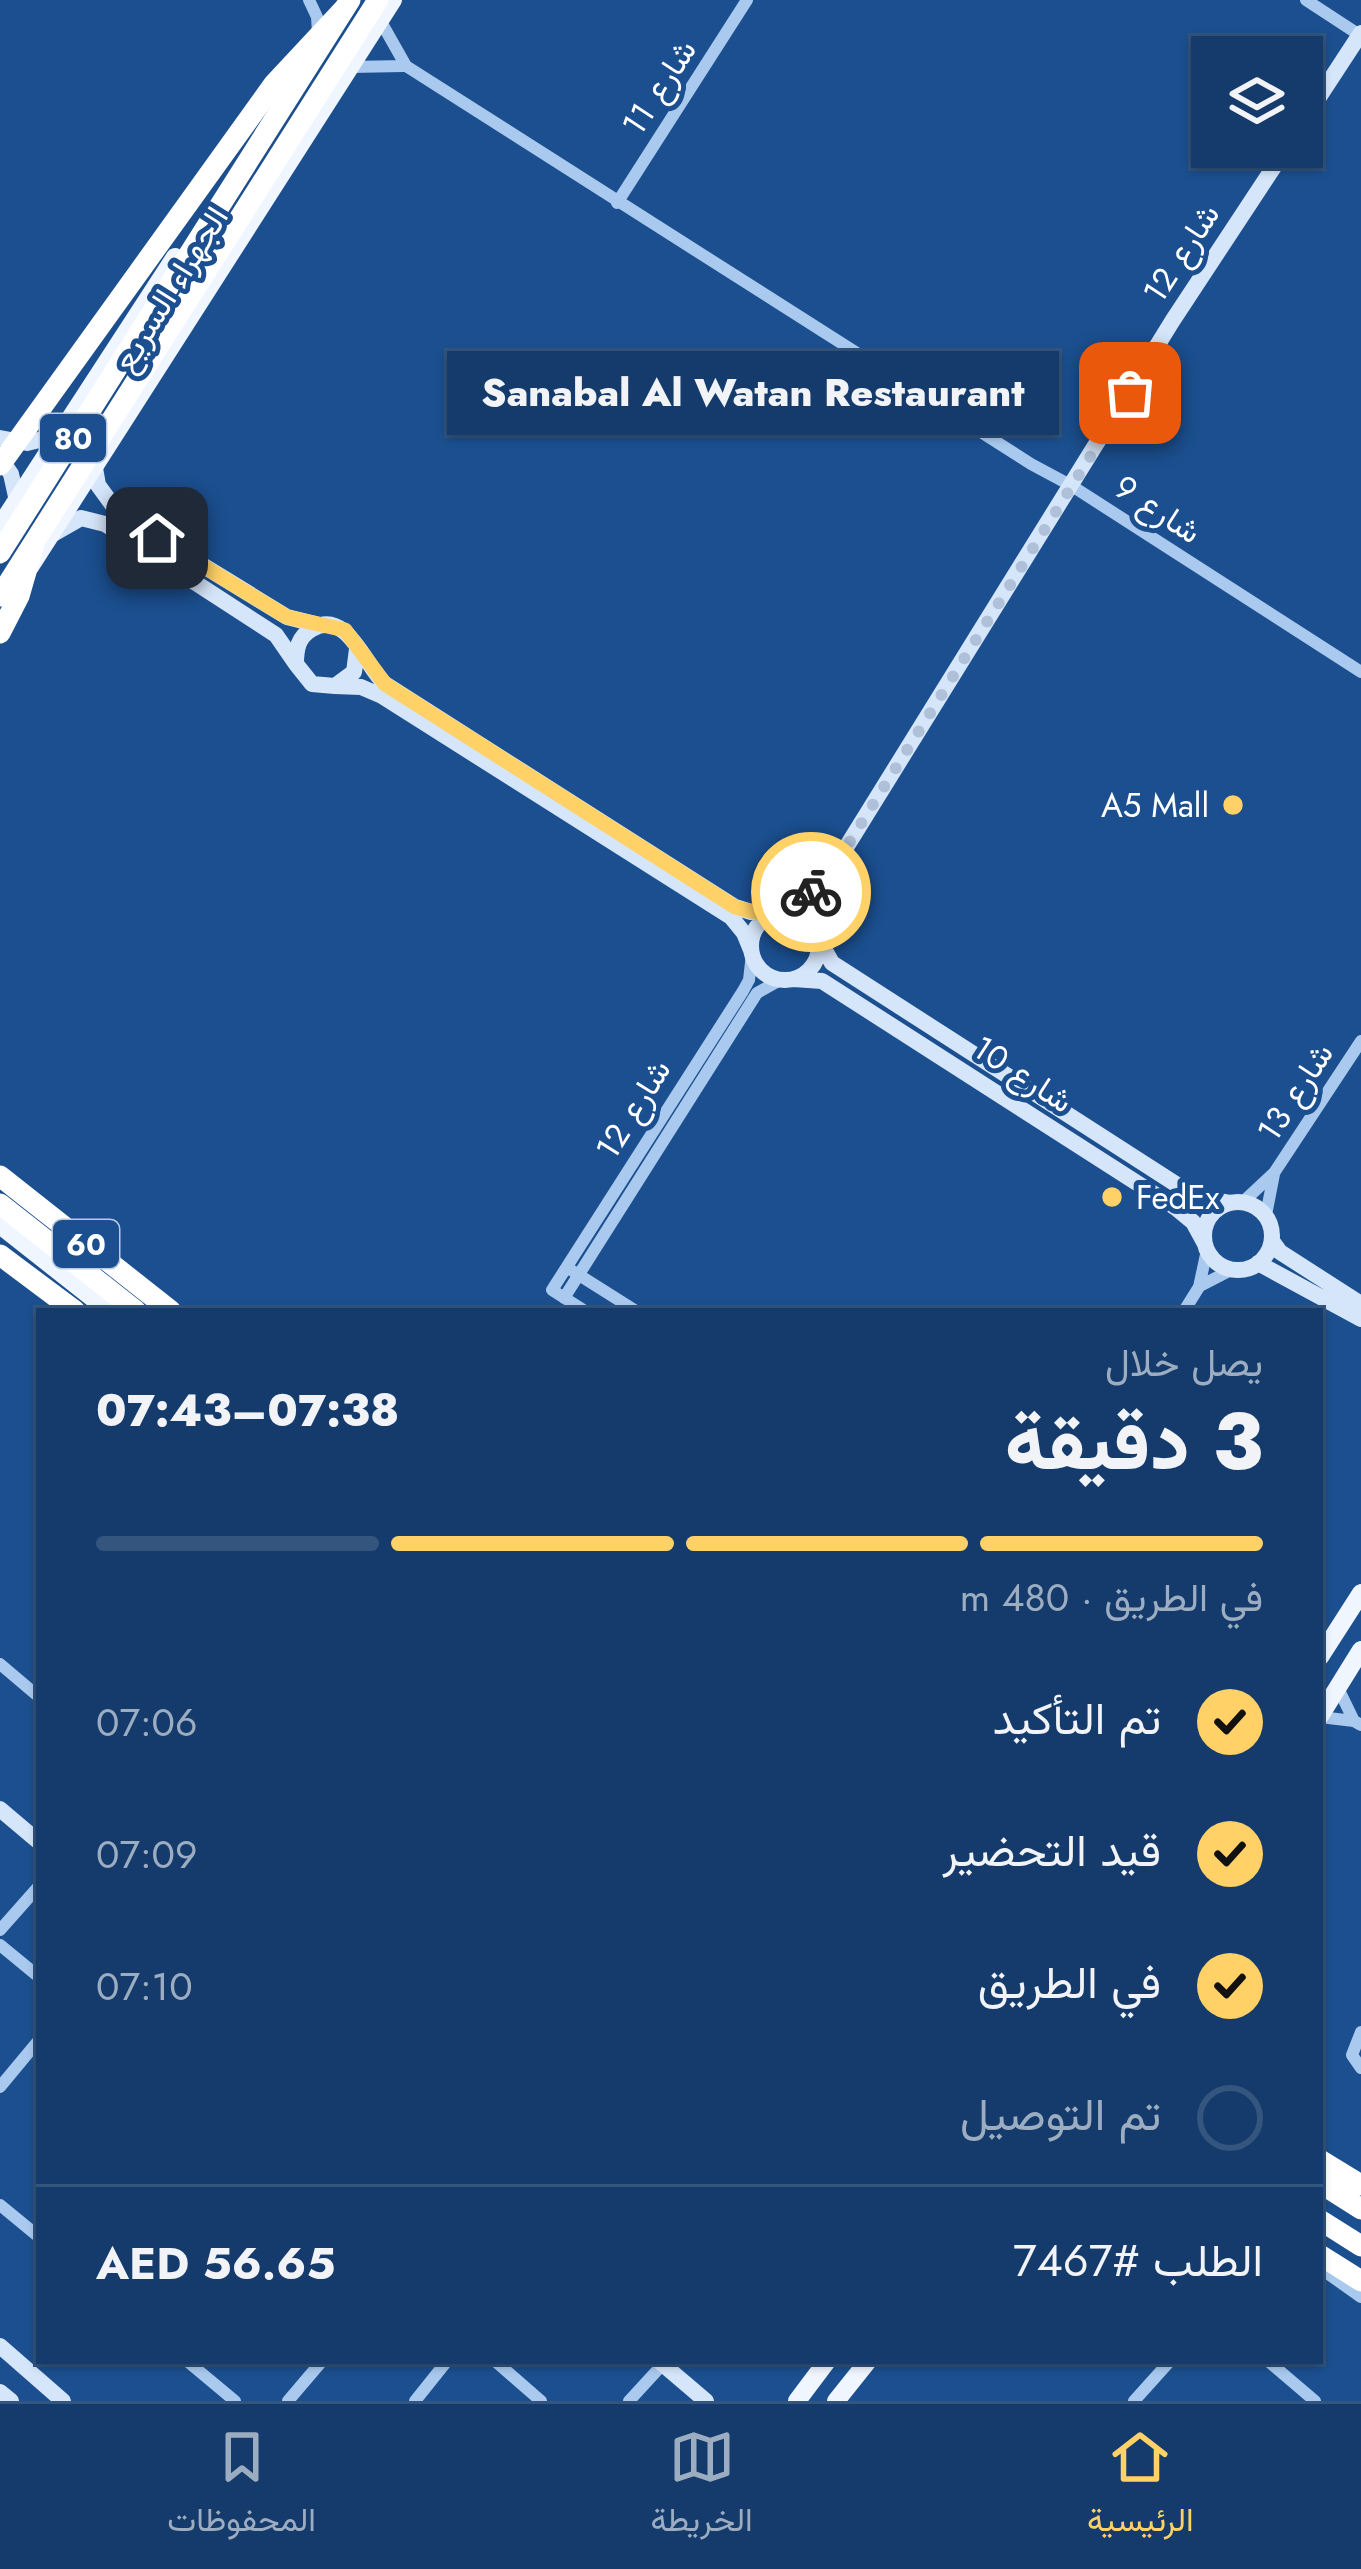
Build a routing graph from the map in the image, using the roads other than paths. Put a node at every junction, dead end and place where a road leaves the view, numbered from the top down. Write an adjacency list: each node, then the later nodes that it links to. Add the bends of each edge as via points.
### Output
1 (309, 0): 8 (street)
2 (393, 0): 6 (main road, الجهراء السريع)
3 (747, 0): 13 (street, شارع 11)
4 (1306, 0): 7 (street)
5 (345, 3): 8 (main road, الجهراء السريع); 16 (highway, bridge, via 274,83); 22 (highway, الجهراء السريع / 80, bridge)
6 (379, 10): 9 (main road, الجهراء السريع); 10 (street); 21 (highway, الجهراء السريع / 80)
7 (1361, 34): 11 (street)
8 (317, 39): 14 (main road, الجهراء السريع)
9 (350, 67): 10 (street); 17 (main road, الجهراء السريع)
10 (406, 67): 13 (street, شارع 9)
11 (1323, 91)
12 (1272, 168): 18 (street, شارع 12)
13 (617, 203): 18 (street, شارع 9)
14 (59, 435): 15 (street, via 27,443); 19 (main road, الجهراء السريع)
15 (0, 438)
16 (0, 461): 19 (street)
17 (95, 468): 21 (main road, الجهراء السريع); 25 (street, via 119,514 287,617)
18 (1072, 486): 29 (street, شارع 9); 32 (street, شارع 12)
19 (17, 501): 20 (main road, الجهراء السريع)
20 (0, 526)
21 (43, 539): 23 (highway, الجهراء السريع / 80, bridge); 24 (main road, الجهراء السريع); 26 (highway, bridge); 28 (street, via 81,518 105,524 276,635)
22 (0, 554)
23 (0, 596)
24 (0, 612)
25 (320, 626): 27 (street, via 345,630); 28 (street, via 300,640)
26 (0, 633)
27 (357, 649): 30 (street, via 354,672); 31 (street, via 385,684)
28 (296, 664): 30 (street, via 312,684)
29 (1361, 672)
30 (334, 686): 31 (street, via 382,696)
31 (602, 828): 33 (street, via 735,907); 35 (street, via 731,917)
32 (824, 883): 33 (street, شارع 12); 34 (street, شارع 12)
33 (780, 913): 34 (street); 35 (street, via 760,922)
34 (816, 932): 36 (street, via 817,959); 40 (street, شارع 10, via 832,963 1185,1190)
35 (751, 952): 36 (street, via 762,972); 48 (street, شارع 12, via 743,992)
36 (787, 980): 44 (street, شارع 10, via 822,981 1176,1208); 48 (street, شارع 12, via 757,993)
37 (1361, 1041): 38 (street, شارع 13)
38 (1274, 1173): 40 (street, شارع 13); 41 (street, شارع 13)
39 (3, 1181): 53 (highway, 60); 54 (highway, 60); 55 (main road)
40 (1237, 1202): 41 (street); 44 (street, via 1209,1218)
41 (1265, 1215): 43 (street)
42 (0, 1225): 52 (main road)
43 (1272, 1240): 46 (street); 50 (street)
44 (1206, 1247): 47 (street); 49 (street)
45 (0, 1255): 51 (highway)
46 (1258, 1263): 47 (street); 59 (street)
47 (1233, 1269): 49 (street)
48 (573, 1271): 56 (street, شارع 12, via 558,1294); 57 (street)
49 (1199, 1287): 58 (street)
50 (1361, 1304)
51 (71, 1308)
52 (106, 1308)
53 (133, 1308)
54 (167, 1308)
55 (182, 1308)
56 (580, 1308)
57 (631, 1308)
58 (1186, 1308)
59 (1361, 1319)
60 (1361, 1593): 63 (main road)
61 (1361, 1612): 62 (main road, via 1346,1639)
62 (1361, 1649): 65 (main road)
63 (1323, 1652)
64 (0, 1664): 66 (street)
65 (1338, 1688): 67 (main road); 69 (street)
66 (36, 1693)
67 (1323, 1712)
68 (1323, 1717): 69 (street)
69 (1358, 1723)
70 (0, 1808): 71 (street)
71 (36, 1839)
72 (36, 1889): 73 (street)
73 (0, 1930)
74 (0, 1945): 75 (street)
75 (36, 1975)
76 (1361, 2032): 78 (street, via 1352,2055)
77 (36, 2044): 79 (street)
78 (1361, 2068)
79 (0, 2087)
80 (1323, 2162): 82 (highway)
81 (1323, 2184): 84 (highway)
82 (1361, 2185)
83 (0, 2205): 86 (street)
84 (1361, 2209)
85 (1323, 2222): 87 (highway)
86 (36, 2235)
87 (1361, 2246)
88 (1323, 2257): 90 (highway)
89 (1323, 2270): 91 (street)
90 (1361, 2281)
91 (1361, 2297)
92 (0, 2346): 105 (street)
93 (191, 2364): 106 (street)
94 (319, 2364): 107 (street)
95 (445, 2364): 108 (street)
96 (498, 2364): 109 (street)
97 (660, 2364): 110 (street)
98 (662, 2364): 111 (street)
99 (825, 2364): 112 (main road)
100 (866, 2364): 113 (main road)
101 (1167, 2364): 114 (street)
102 (1272, 2364): 115 (street)
103 (0, 2392): 104 (street)
104 (11, 2401)
105 (64, 2401)
106 (235, 2401)
107 (288, 2401)
108 (415, 2401)
109 (541, 2401)
110 (629, 2401)
111 (706, 2401)
112 (796, 2401)
113 (836, 2401)
114 (1134, 2401)
115 (1315, 2401)

